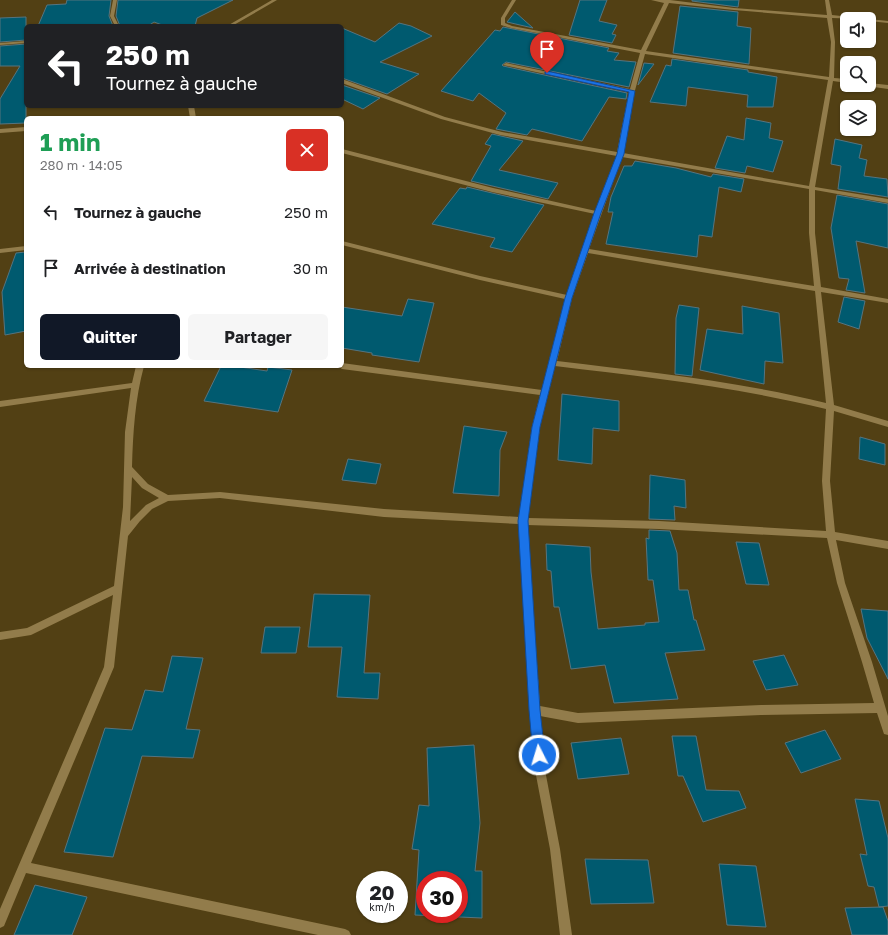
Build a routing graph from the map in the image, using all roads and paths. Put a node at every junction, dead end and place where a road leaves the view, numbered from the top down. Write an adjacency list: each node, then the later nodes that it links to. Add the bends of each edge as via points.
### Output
1 (115, 0): 11 (street, via 112,16)
2 (275, 0): 12 (street)
3 (514, 0): 15 (street, via 503,18 503,24)
4 (653, 0): 6 (street)
5 (826, 0): 7 (street)
6 (668, 1): 7 (street, via 734,10); 15 (street)
7 (829, 16): 8 (street); 17 (street, via 833,42)
8 (840, 17)
9 (876, 21): 10 (street)
10 (888, 22)
11 (116, 24)
12 (233, 24)
13 (24, 42): 14 (street)
14 (0, 44)
15 (643, 52): 17 (street); 22 (street)
16 (506, 65): 22 (street)
17 (831, 79): 18 (street); 27 (street)
18 (840, 80)
19 (344, 82): 26 (street, via 406,106 467,125 534,140)
20 (876, 85): 21 (street)
21 (888, 87)
22 (632, 91): 26 (street)
23 (24, 129): 24 (street)
24 (0, 131)
25 (344, 152): 29 (street, via 492,190)
26 (620, 154): 27 (street); 29 (street)
27 (812, 188): 28 (street); 34 (street, via 812,233)
28 (888, 201)
29 (598, 213): 33 (street)
30 (344, 244): 35 (street)
31 (24, 248): 32 (street)
32 (0, 250)
33 (584, 250): 34 (street); 35 (street)
34 (819, 290): 36 (street); 43 (street)
35 (568, 298): 37 (street)
36 (888, 301)
37 (553, 363): 41 (street); 43 (street, via 759,392)
38 (344, 366): 41 (street)
39 (139, 368): 40 (street)
40 (135, 385): 42 (street); 45 (street, via 129,432)
41 (544, 393): 47 (street, via 536,427)
42 (0, 404)
43 (830, 407): 44 (street); 49 (street, via 826,481)
44 (888, 424)
45 (128, 468): 46 (street, via 145,486); 48 (street)
46 (167, 498): 47 (street, via 220,495 384,513); 48 (street, via 149,506)
47 (523, 521): 49 (street, via 659,525); 54 (street)
48 (124, 535): 51 (street)
49 (831, 535): 50 (street); 53 (street, via 841,583 868,662)
50 (888, 545)
51 (118, 588): 52 (street, via 28,632); 56 (street, via 109,667)
52 (0, 636)
53 (880, 708): 54 (street, via 578,718); 55 (street)
54 (534, 710): 59 (street, via 540,770 555,849)
55 (888, 730)
56 (24, 867): 57 (street); 58 (street)
57 (0, 922)
58 (345, 935)
59 (566, 935)

